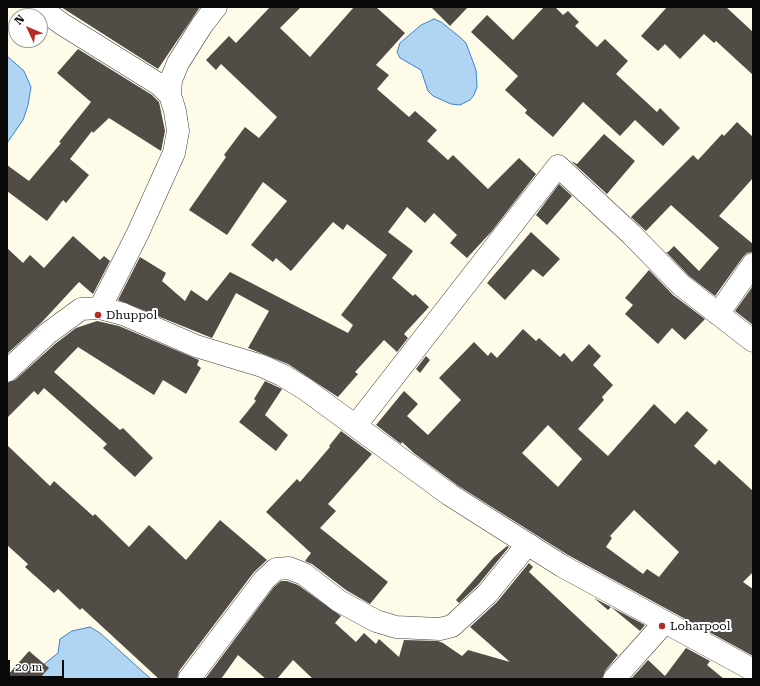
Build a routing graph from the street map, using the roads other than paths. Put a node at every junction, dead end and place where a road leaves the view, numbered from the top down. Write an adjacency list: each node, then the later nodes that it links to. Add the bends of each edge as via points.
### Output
1 (39, 7): 3 (street, via 160,84)
2 (216, 7): 3 (street, via 178,63 171,80)
3 (170, 95): 5 (street, via 178,131 174,153)
4 (753, 264): 6 (street)
5 (100, 308): 8 (street, via 81,309 47,334); 9 (street, via 123,314 196,346 262,366 282,375)
6 (718, 314): 7 (street); 9 (street, via 681,285 558,166)
7 (753, 341)
8 (7, 371)
9 (356, 425): 10 (street, via 450,495)
10 (528, 544): 11 (street, via 562,566); 13 (street, via 476,604 452,626 440,629 396,627 376,621 339,601 304,574 289,568 276,569 264,580)
11 (664, 622): 12 (street); 14 (street)
12 (753, 670)
13 (189, 679)
14 (614, 679)

